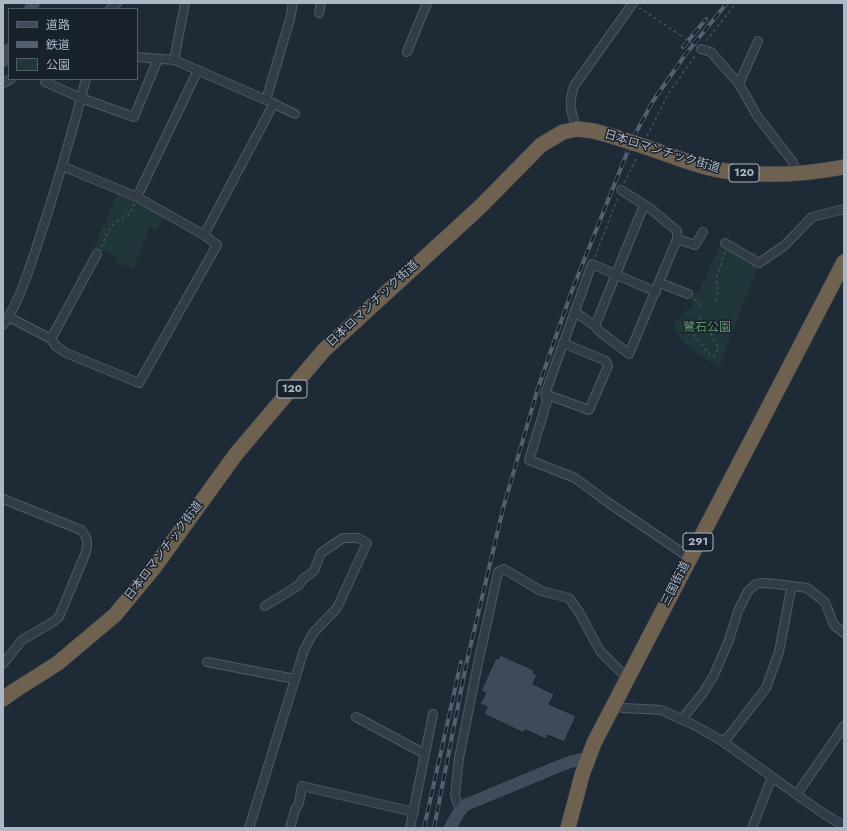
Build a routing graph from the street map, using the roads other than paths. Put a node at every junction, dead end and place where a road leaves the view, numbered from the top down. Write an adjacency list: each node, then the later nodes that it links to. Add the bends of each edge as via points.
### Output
1 (185, 3): 13 (street)
2 (293, 3): 20 (street)
3 (322, 3): 6 (street)
4 (427, 3): 10 (street)
5 (633, 3): 22 (street, via 574,86 571,110)
6 (319, 13)
7 (758, 41): 18 (street)
8 (698, 48): 18 (street, via 711,52)
9 (8, 51): 14 (street)
10 (407, 52)
11 (138, 57): 12 (street)
12 (158, 59): 13 (street); 19 (street, via 134,116)
13 (174, 60): 15 (street)
14 (3, 61)
15 (198, 70): 20 (street); 27 (street)
16 (86, 80): 19 (street)
17 (44, 82): 19 (street)
18 (739, 84): 25 (street, via 758,118 792,161)
19 (81, 98): 23 (street)
20 (270, 102): 21 (street); 31 (street)
21 (295, 114)
22 (577, 130): 25 (highway, 日本ロマンチック街道 / 120, bridge, via 594,131 718,170); 56 (highway, 日本ロマンチック街道 / 120, via 563,132 541,145 480,207 324,350 236,454 153,569 115,615 58,663)
23 (62, 166): 27 (street); 41 (street, via 30,267)
24 (844, 167): 25 (highway, 日本ロマンチック街道 / 120)
25 (798, 174)
26 (621, 190): 28 (street)
27 (137, 197): 31 (street)
28 (644, 205): 32 (street, via 677,231); 36 (street)
29 (844, 209): 33 (street, via 812,217 784,246 759,263)
30 (703, 232): 32 (street, via 695,245)
31 (204, 235): 44 (street, via 217,245 139,383 66,354)
32 (678, 239): 37 (street)
33 (726, 244)
34 (97, 254): 44 (street)
35 (844, 262): 48 (highway, 三国街道 / 291)
36 (617, 275): 38 (street); 40 (street, via 592,264); 43 (street)
37 (660, 283): 38 (street); 39 (street)
38 (656, 292): 43 (street, via 629,354)
39 (688, 294)
40 (575, 312): 43 (street); 45 (street)
41 (9, 317): 42 (street); 44 (street)
42 (3, 325)
43 (596, 326)
44 (51, 339)
45 (563, 343): 46 (street); 46 (street, via 606,361 608,366 589,410)
46 (545, 394): 48 (street, via 547,401 529,460 576,478)
47 (3, 499): 53 (street, via 81,530 87,537 86,552 59,617 22,640)
48 (690, 558): 54 (highway, 三国街道 / 291)
49 (793, 586): 51 (street, via 807,588 825,602 834,625); 60 (street, via 762,583 750,588 738,611 727,647 714,675); 62 (street, via 780,652 766,688 728,737)
50 (265, 606): 55 (street, via 299,585 314,572 321,553 343,538 358,538 367,543 337,608 313,633 304,650)
51 (844, 633)
52 (207, 662): 55 (street)
53 (3, 664)
54 (627, 678): 57 (highway, 三国街道 / 291); 67 (street, via 600,651 580,612 569,598 541,591 504,569 498,572 459,758 455,795)
55 (295, 679): 70 (street)
56 (3, 699)
57 (613, 706): 60 (street, via 661,710); 64 (highway, 三国街道 / 291)
58 (433, 714): 63 (street)
59 (356, 717): 63 (street)
60 (682, 719): 62 (street)
61 (844, 726): 66 (street)
62 (722, 741): 65 (street)
63 (425, 754): 68 (street)
64 (589, 757): 67 (street, via 567,763 473,802); 74 (highway, 三国街道 / 291)
65 (772, 777): 66 (street); 75 (street)
66 (797, 794): 69 (street)
67 (461, 810): 73 (street)
68 (414, 812): 71 (street, via 302,786); 72 (street)
69 (844, 826)
70 (251, 828)
71 (290, 828)
72 (410, 828)
73 (450, 828)
74 (568, 828)
75 (752, 828)

